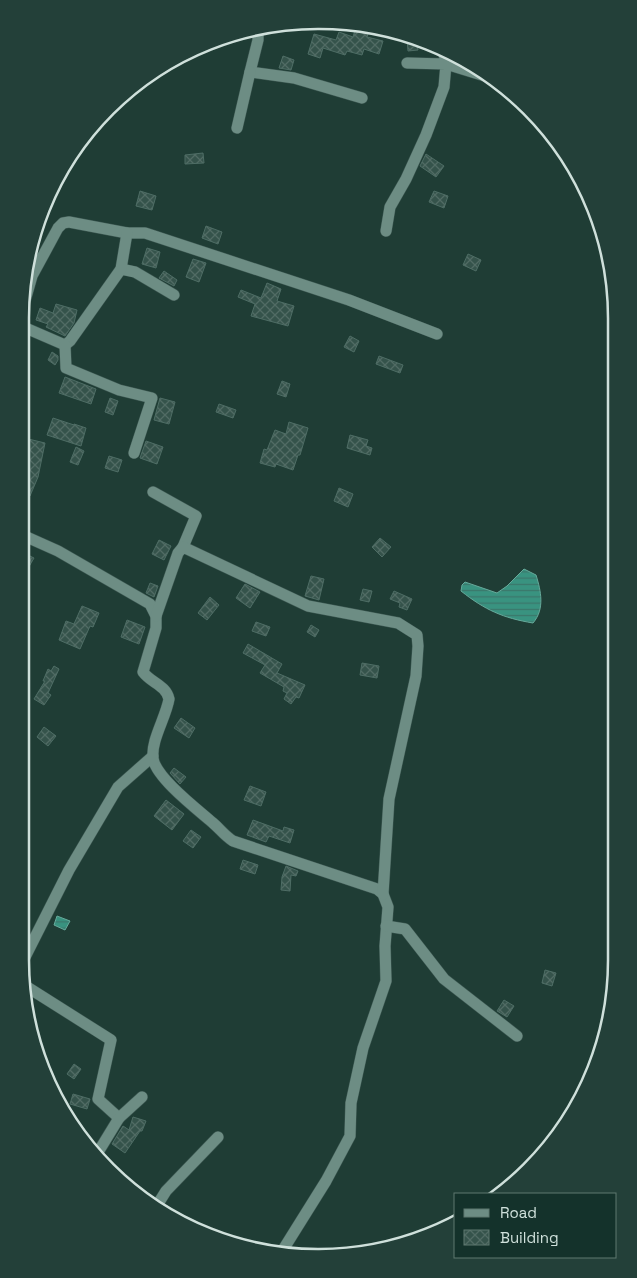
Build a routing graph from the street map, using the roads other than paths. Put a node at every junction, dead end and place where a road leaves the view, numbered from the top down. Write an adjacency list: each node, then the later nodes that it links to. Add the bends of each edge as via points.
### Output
1 (258, 35): 6 (street)
2 (444, 58): 4 (street)
3 (407, 63): 4 (street)
4 (446, 64): 5 (street); 9 (street, via 444,87 426,135 390,207)
5 (467, 70)
6 (250, 72): 7 (street, via 294,78); 8 (street)
7 (362, 98)
8 (237, 128)
9 (386, 231)
10 (127, 233): 11 (street); 12 (street, via 63,223); 15 (street, via 145,233 349,300)
11 (121, 269): 13 (street, via 135,272); 16 (street)
12 (32, 278)
13 (174, 295)
14 (29, 329): 16 (street)
15 (437, 334)
16 (66, 345): 17 (street, via 66,368 119,390 152,398)
17 (134, 453)
18 (153, 492): 20 (street, via 196,516)
19 (29, 538): 21 (street, via 140,597 150,604)
20 (183, 547): 21 (street); 23 (street, via 308,606 398,623 416,635 416,676 389,799)
21 (156, 616): 22 (street, via 156,628 143,672 148,679 163,687 169,698)
22 (153, 756): 23 (street, via 169,784 233,841 377,889); 25 (street, via 118,787 69,870)
23 (383, 894): 24 (street, via 388,907)
24 (386, 926): 27 (street, via 405,929 444,979); 33 (street, via 386,981 363,1048 352,1103 350,1136)
25 (29, 949)
26 (30, 989): 29 (street, via 111,1040 98,1099)
27 (517, 1036)
28 (142, 1097): 29 (street)
29 (119, 1118): 31 (street)
30 (218, 1137): 32 (street)
31 (100, 1149)
32 (160, 1201)
33 (285, 1247)

